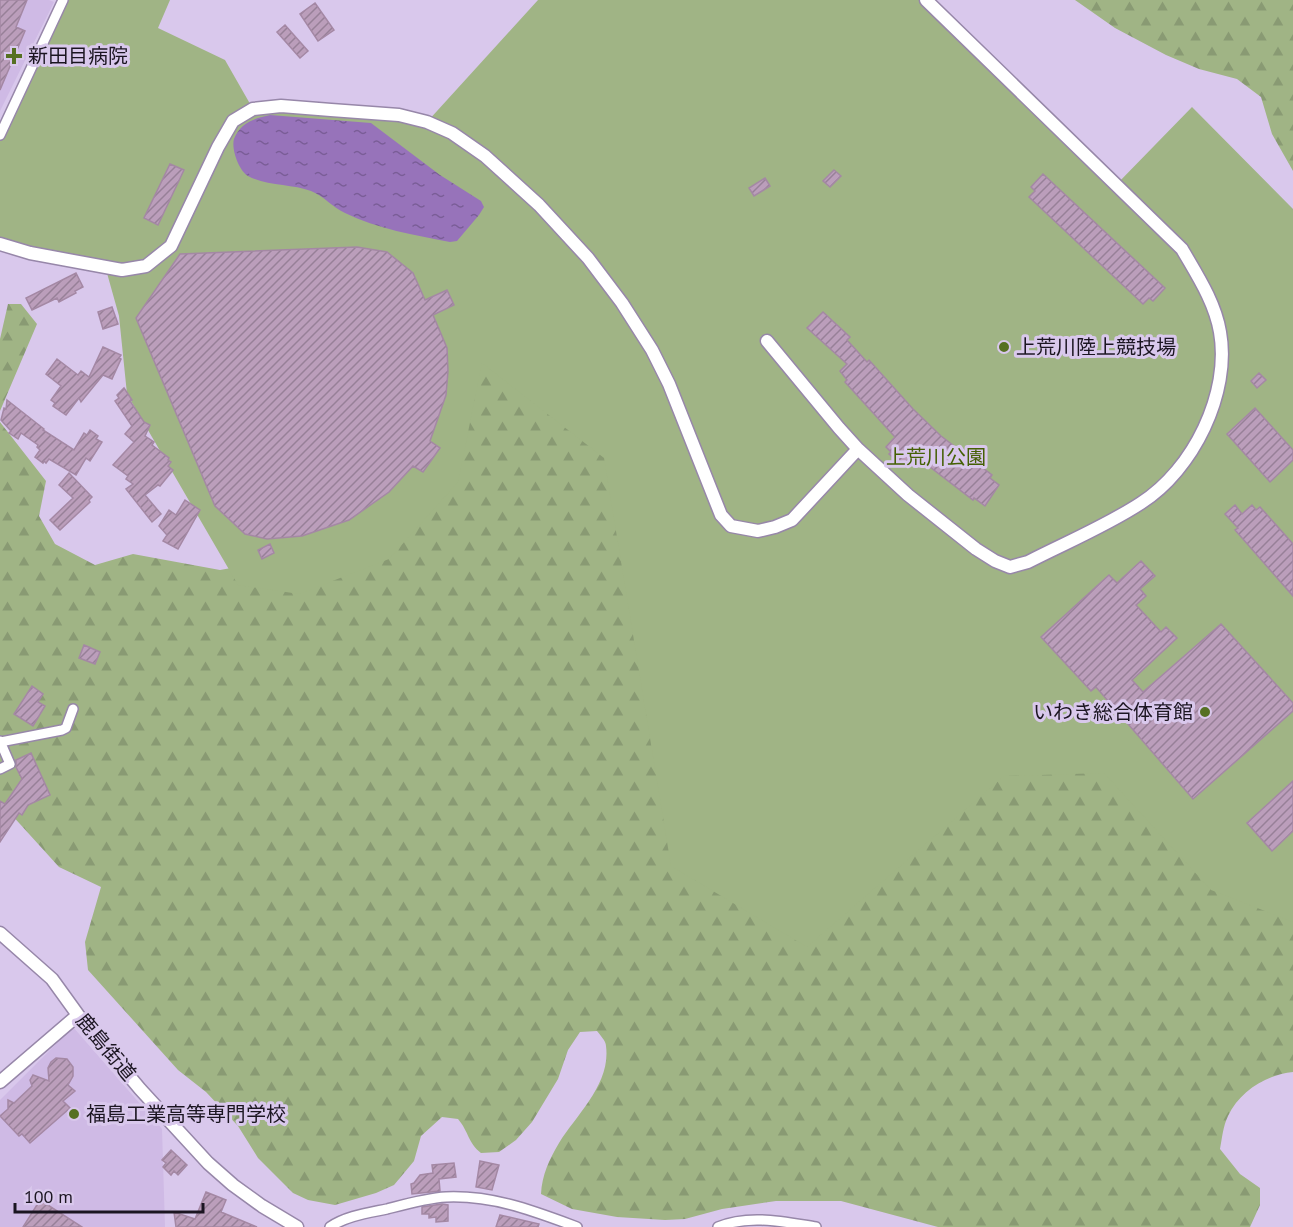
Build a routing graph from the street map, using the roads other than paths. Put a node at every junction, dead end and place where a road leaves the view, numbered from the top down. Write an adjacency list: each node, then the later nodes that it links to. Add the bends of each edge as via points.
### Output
1 (63, 0): 3 (street)
2 (926, 0): 6 (street, via 1182,249 1215,314 1221,339 1220,376 1202,434 1166,483 1142,502 1028,562 1010,567 976,549)
3 (0, 135)
4 (0, 244): 6 (street, via 122,270 146,266 171,246 233,121 253,109 281,106 399,115 444,130 485,156 539,205 588,258 652,350 687,425 721,515 731,526 758,531 792,520)
5 (767, 341): 6 (street)
6 (858, 449)
7 (73, 709): 8 (street, via 62,730)
8 (0, 741): 9 (street, via 10,764)
9 (0, 769)
10 (0, 933): 11 (street, 鹿島街道, via 52,979)
11 (78, 1015): 12 (street); 13 (street, 鹿島街道, via 208,1162 243,1192)
12 (0, 1082)
13 (297, 1227)
14 (330, 1227): 15 (street, via 368,1213 445,1197 505,1203)
15 (577, 1227)
16 (718, 1227): 17 (street, via 742,1220)
17 (816, 1227)

